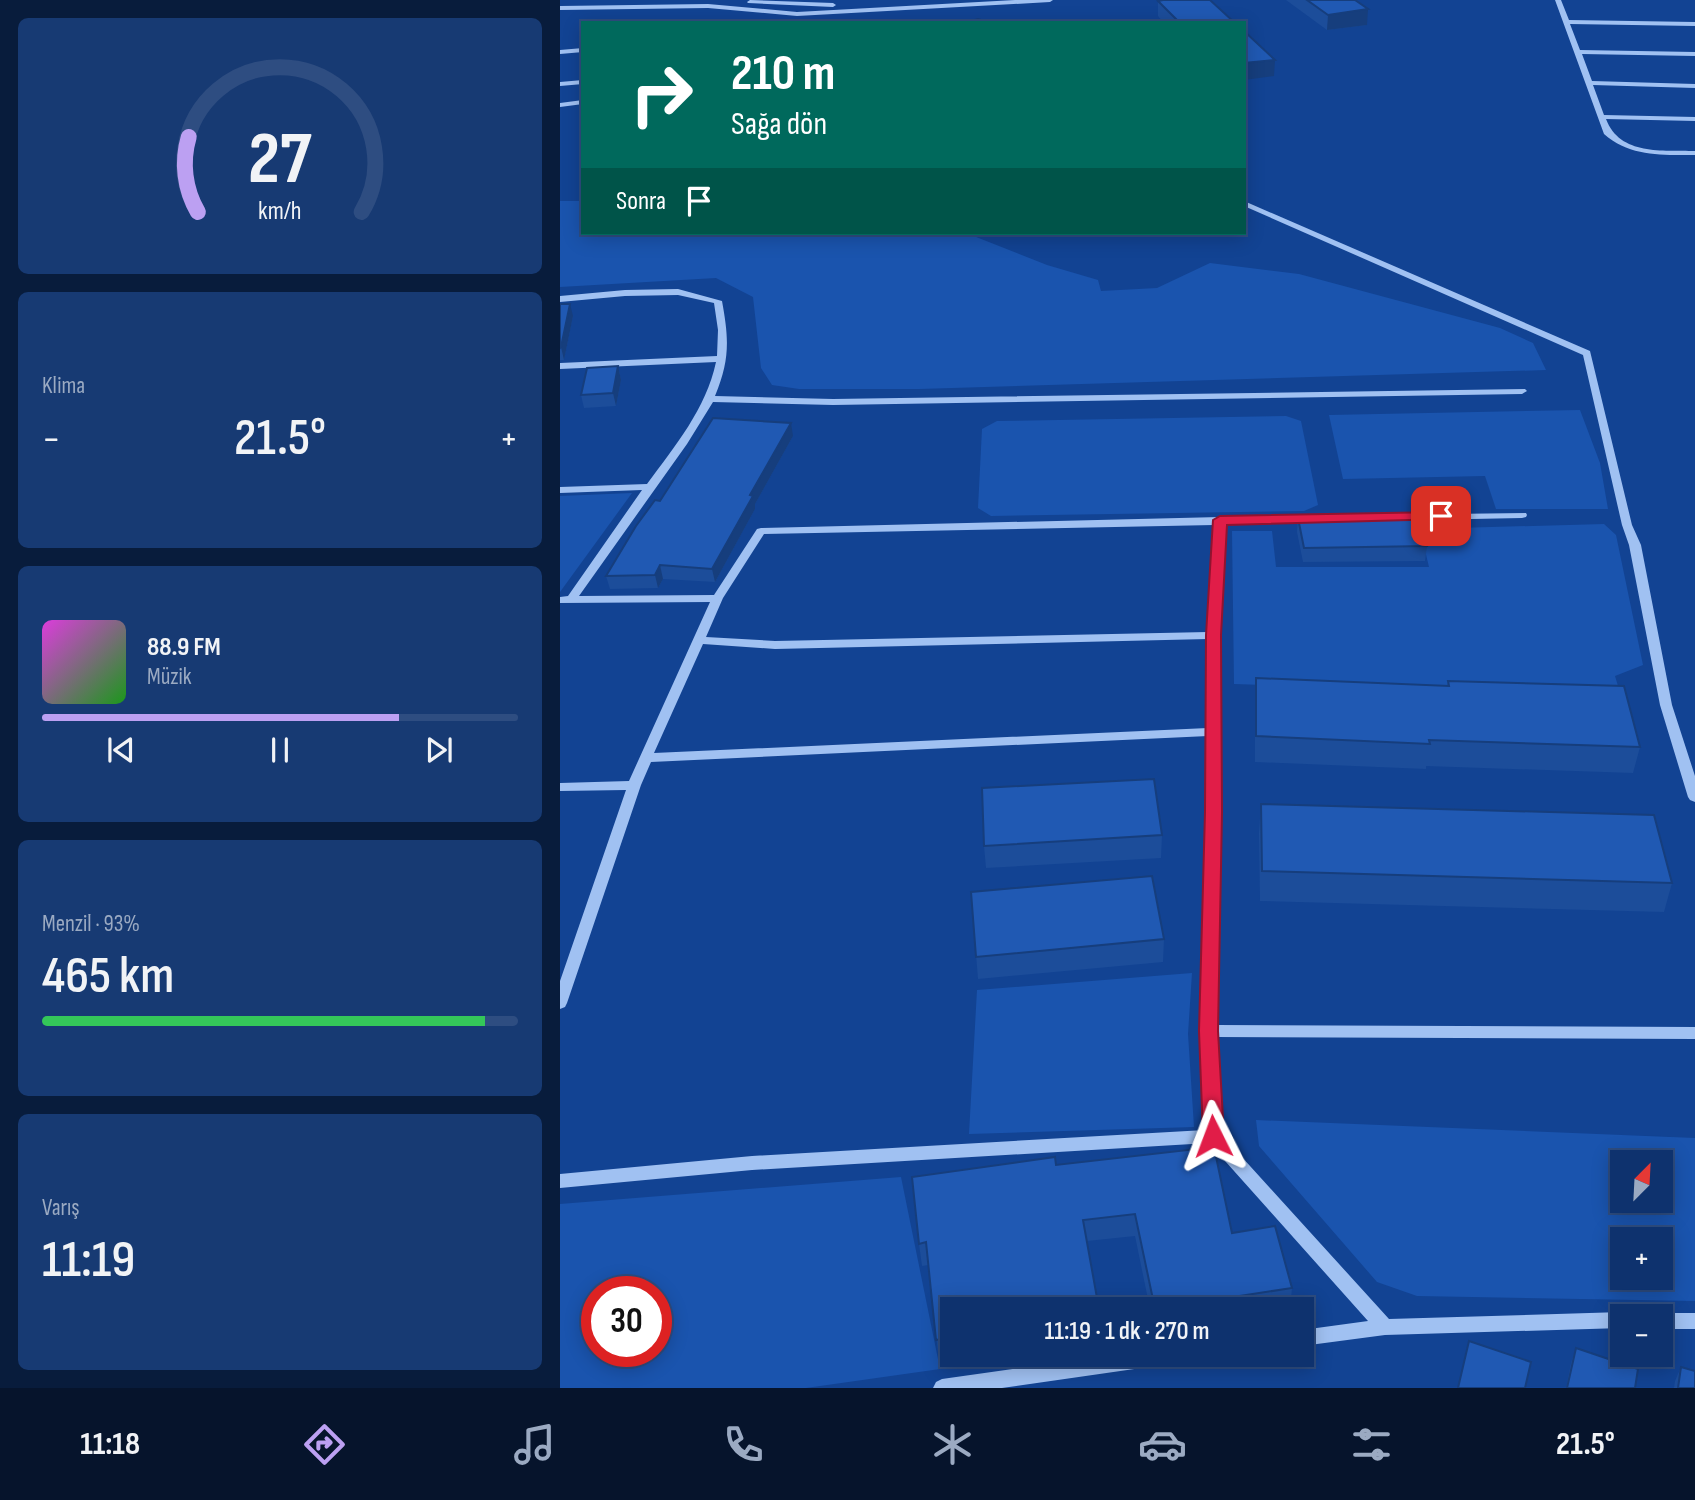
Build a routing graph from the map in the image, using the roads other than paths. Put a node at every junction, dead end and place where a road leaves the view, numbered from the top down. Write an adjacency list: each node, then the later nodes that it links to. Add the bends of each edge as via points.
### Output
1 (722, 0): 5 (street)
2 (1050, 0): 5 (street)
3 (1558, 0): 8 (street)
4 (560, 8): 6 (street, via 639,5 797,14)
5 (914, 8): 6 (street)
6 (856, 11): 7 (street)
7 (842, 21)
8 (1566, 22): 9 (street); 12 (street)
9 (1695, 24)
10 (581, 50): 11 (street)
11 (560, 52)
12 (1577, 52): 13 (street); 15 (street)
13 (1695, 54)
14 (581, 82): 16 (street)
15 (1589, 83): 17 (street); 20 (street)
16 (560, 84)
17 (1695, 86)
18 (581, 102): 19 (street)
19 (560, 104)
20 (1601, 117): 21 (street); 22 (street, via 1615,141 1635,150)
21 (1695, 119)
22 (1695, 153)
23 (1246, 204): 41 (street, via 1587,353 1635,545 1666,705)
24 (560, 299): 25 (street, via 678,292 718,300)
25 (723, 359): 26 (street); 28 (street)
26 (560, 366)
27 (1522, 391): 28 (street, via 832,402)
28 (711, 399): 29 (street)
29 (650, 487): 30 (street); 34 (street)
30 (560, 490)
31 (1522, 515): 32 (street)
32 (1220, 520): 33 (street, via 761,531); 35 (street)
33 (717, 598): 34 (street); 36 (street)
34 (565, 600)
35 (1214, 635): 36 (street, via 775,645); 37 (street)
36 (698, 640): 38 (street)
37 (1214, 732): 38 (street); 44 (street)
38 (646, 758): 39 (street)
39 (634, 785): 40 (street); 42 (street)
40 (560, 787)
41 (1695, 797)
42 (564, 977): 43 (street)
43 (560, 1003)
44 (1208, 1031): 45 (street); 46 (street)
45 (1695, 1033)
46 (1213, 1136): 47 (street, via 752,1163); 51 (street)
47 (560, 1181)
48 (1610, 1320): 51 (street)
49 (1673, 1321): 50 (street)
50 (1695, 1321)
51 (1385, 1326): 52 (street)
52 (1314, 1336)
53 (1091, 1367): 54 (street)
54 (942, 1388)

